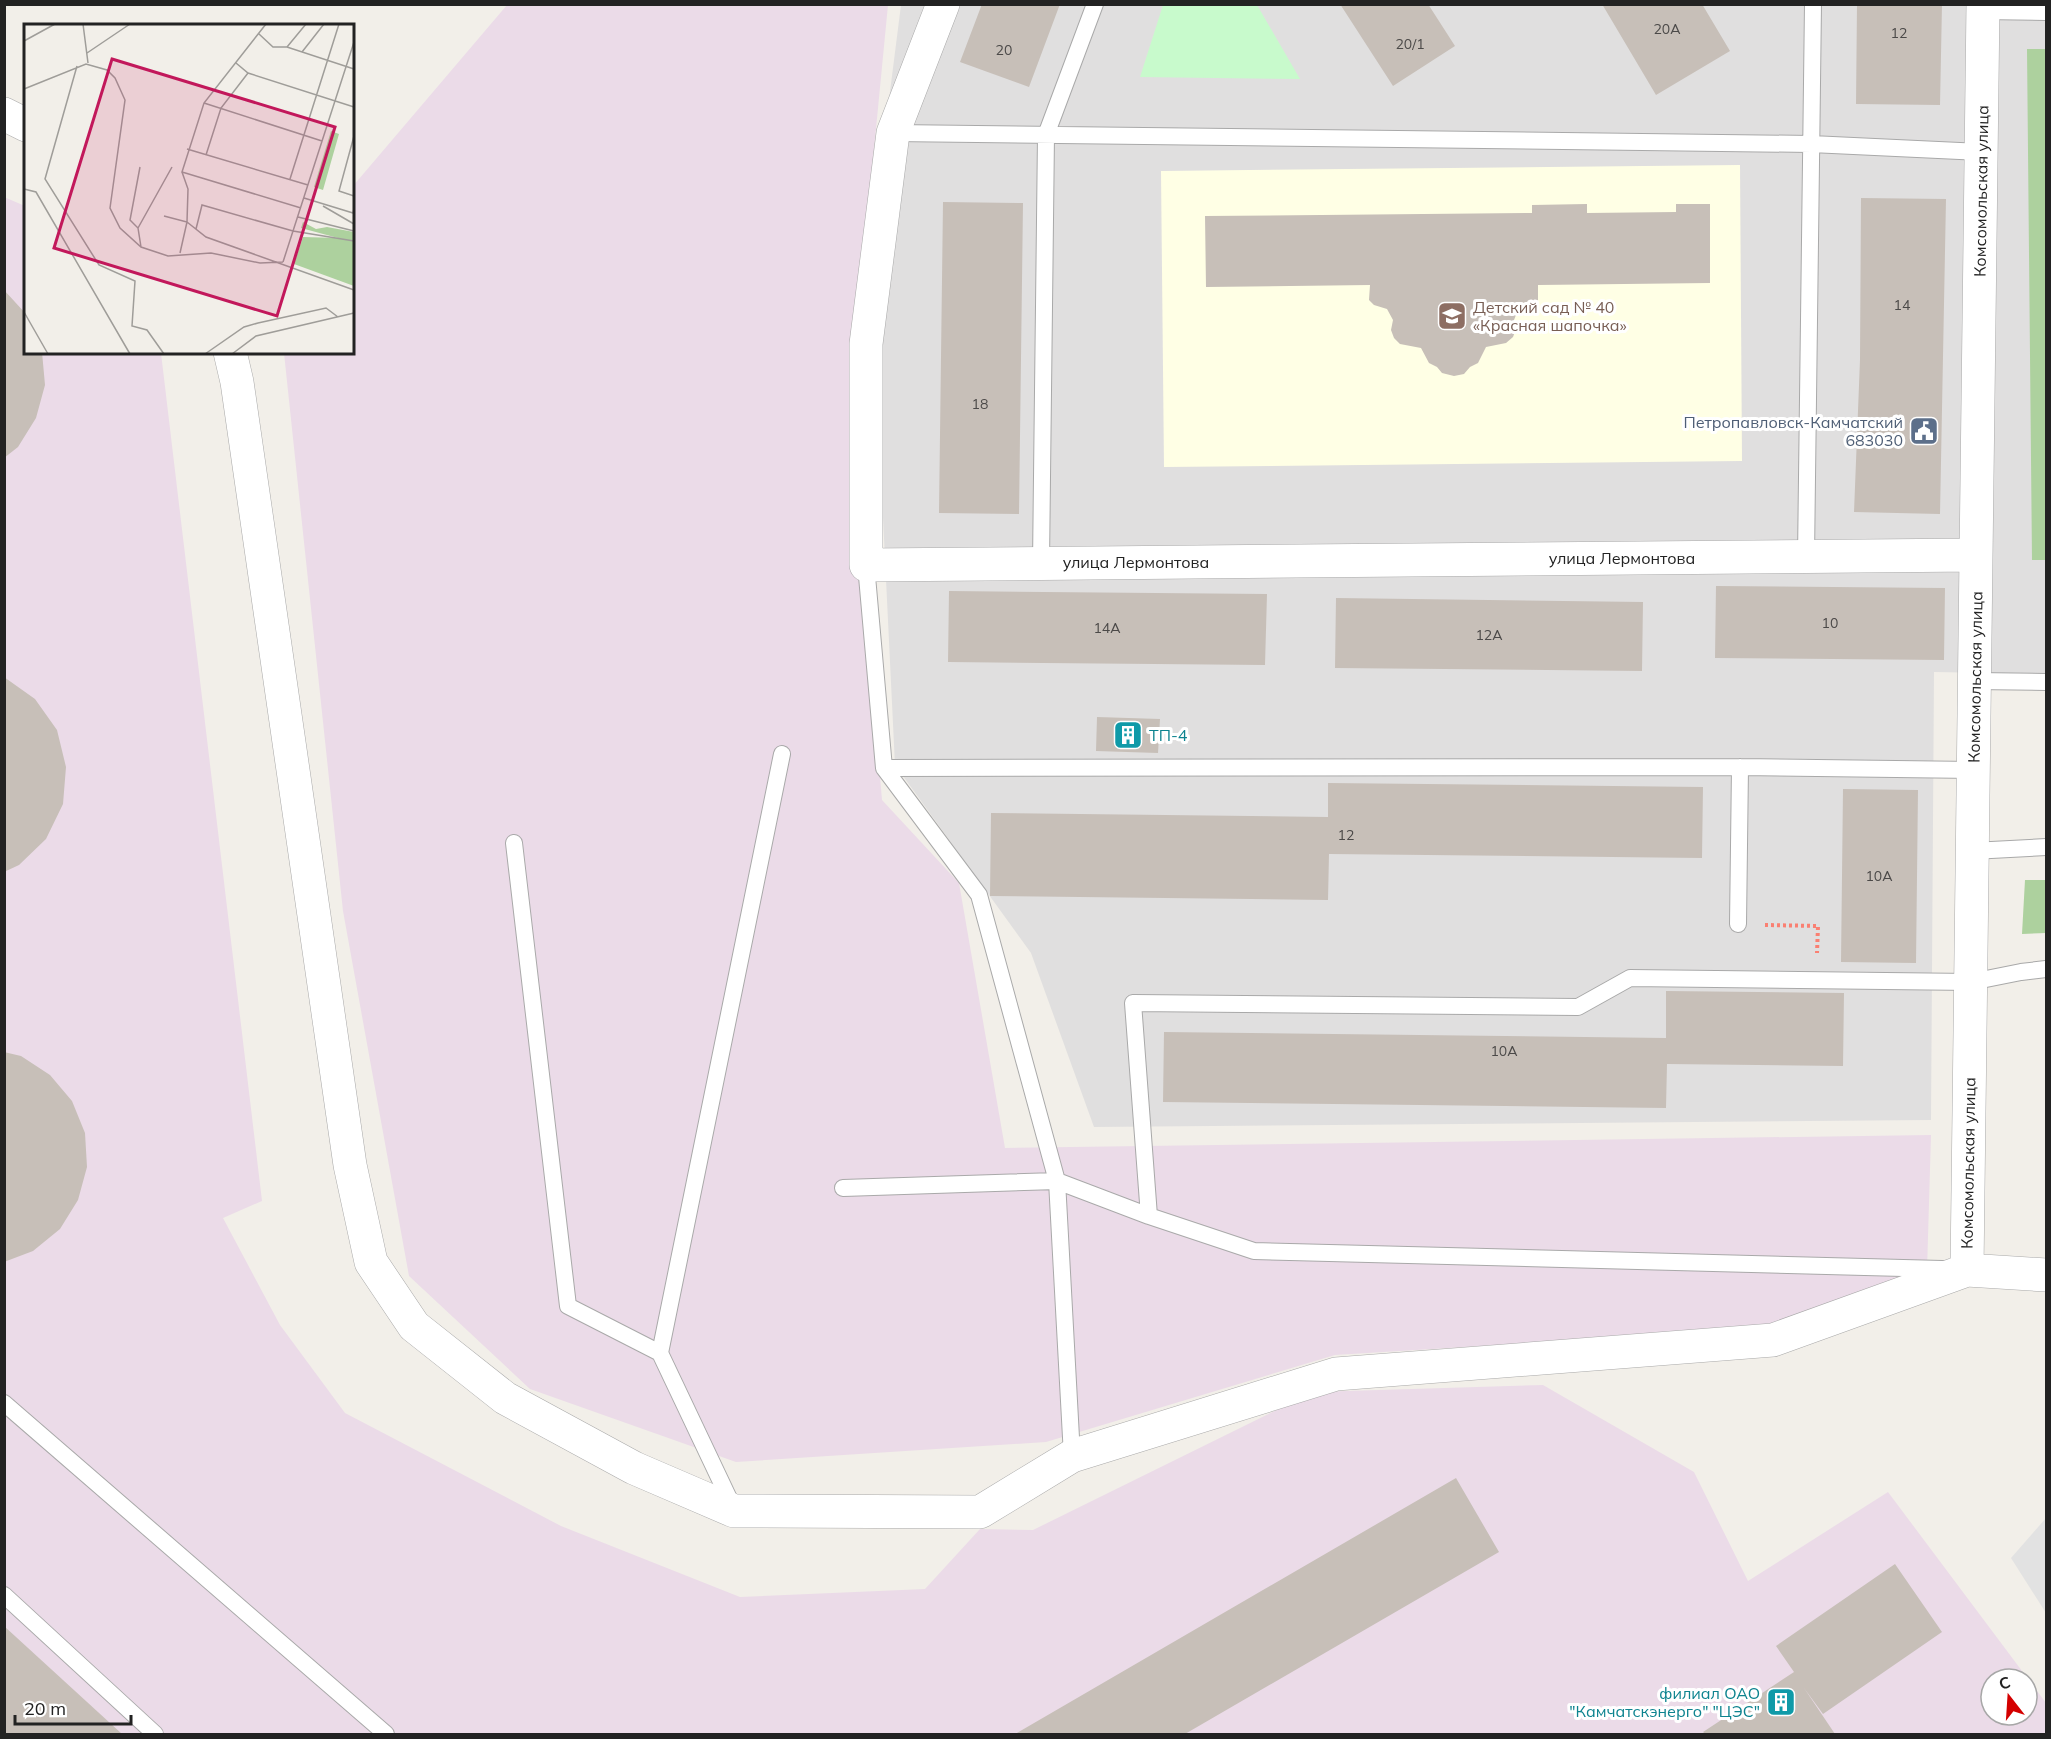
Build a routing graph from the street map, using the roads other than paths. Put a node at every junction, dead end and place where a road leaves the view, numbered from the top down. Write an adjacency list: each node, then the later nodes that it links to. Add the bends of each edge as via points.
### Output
1 (943, 4): 8 (street)
2 (1095, 4): 9 (lane)
3 (1813, 4): 10 (lane)
4 (1983, 8): 5 (lane); 11 (street, Комсомольская улица)
5 (2046, 12)
6 (4, 114): 7 (street)
7 (24, 124)
8 (893, 133): 9 (lane); 16 (street, via 866,344)
9 (1046, 135): 10 (lane); 15 (lane)
10 (1812, 144): 11 (lane); 14 (lane)
11 (1982, 152): 13 (street, Комсомольская улица)
12 (230, 354): 37 (street, via 350,1165 370,1262 414,1326 505,1398 634,1468)
13 (1976, 555): 14 (street, улица Лермонтова); 17 (street, Комсомольская улица)
14 (1806, 557): 15 (street, улица Лермонтова)
15 (1041, 563): 16 (street, улица Лермонтова)
16 (866, 565): 21 (lane)
17 (1975, 681): 18 (lane); 22 (street, Комсомольская улица)
18 (2046, 682)
19 (782, 754): 34 (lane)
20 (1740, 767): 21 (lane); 22 (lane); 26 (lane)
21 (884, 768): 29 (lane, via 979,895)
22 (1974, 770): 25 (street, Комсомольская улица)
23 (514, 843): 34 (lane, via 568,1306)
24 (2046, 848): 25 (lane)
25 (1972, 851): 28 (street, Комсомольская улица)
26 (1738, 924)
27 (2046, 969): 28 (lane)
28 (1971, 982): 31 (lane, via 1630,978 1578,1007 1133,1003); 32 (street, Комсомольская улица)
29 (1057, 1181): 30 (lane); 31 (lane); 36 (lane)
30 (843, 1188)
31 (1149, 1216): 32 (lane, via 1254,1251)
32 (1967, 1270): 33 (street, Комсомольская улица); 36 (street, via 1773,1340 1336,1374)
33 (2046, 1275)
34 (660, 1353): 37 (lane)
35 (4, 1403): 40 (lane)
36 (1071, 1455): 37 (street, via 981,1512)
37 (734, 1511)
38 (4, 1595): 39 (lane)
39 (155, 1734)
40 (386, 1734)

